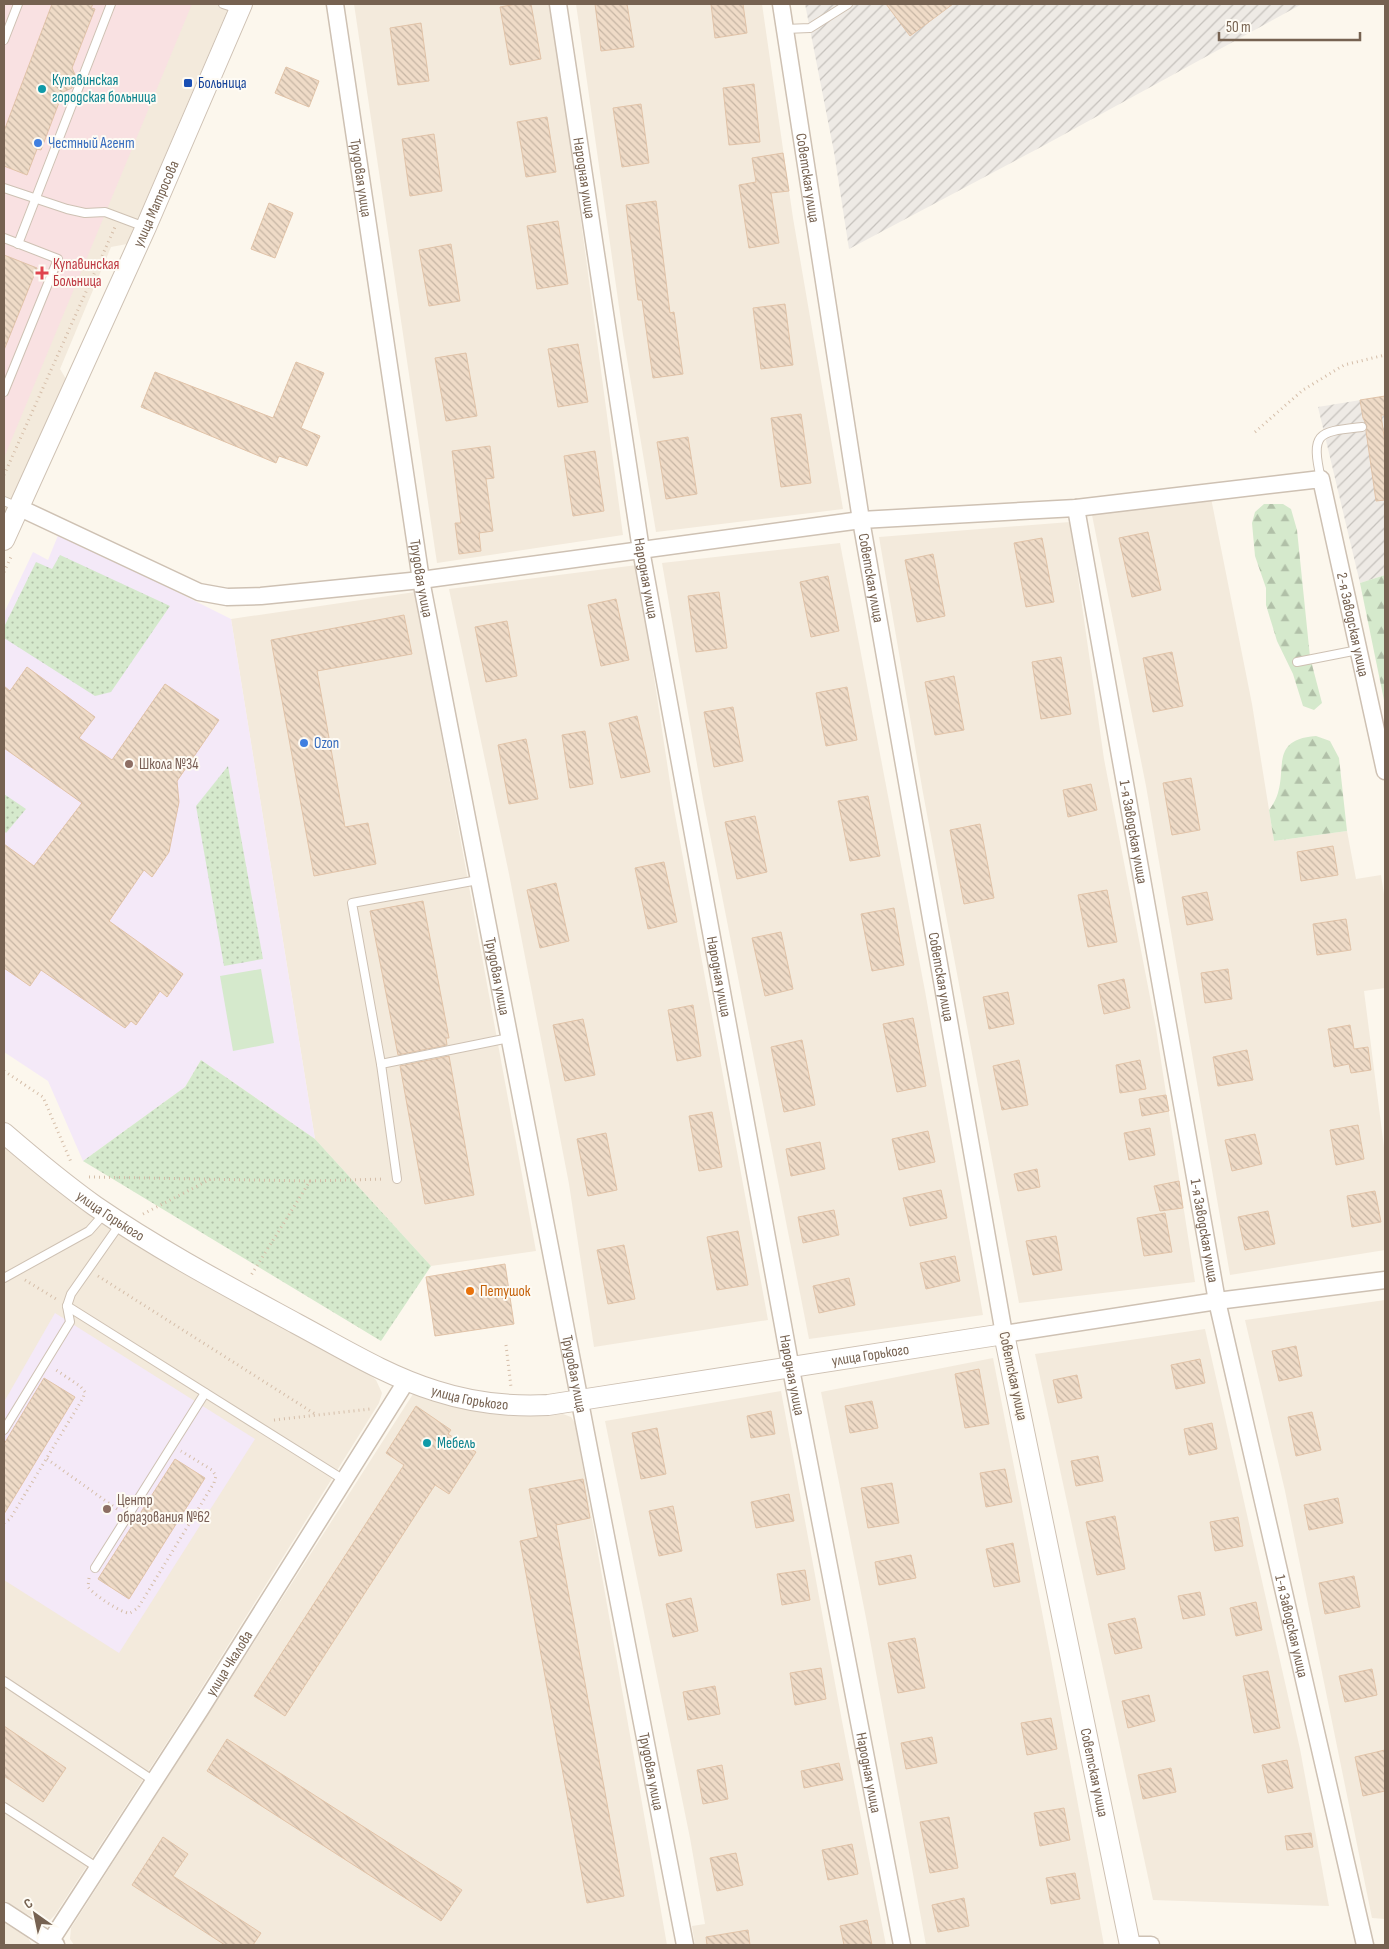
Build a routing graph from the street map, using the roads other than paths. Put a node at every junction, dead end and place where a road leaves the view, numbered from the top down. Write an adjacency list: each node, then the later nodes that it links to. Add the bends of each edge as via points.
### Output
1 (18, 4): 9 (lane)
2 (111, 4): 11 (lane)
3 (335, 4): 23 (street, Трудовая улица)
4 (558, 4): 22 (street, Народная улица)
5 (781, 4): 8 (street, Советская улица)
6 (848, 4): 8 (lane, via 810,28)
7 (235, 6): 12 (street, улица Матросова)
8 (785, 29): 20 (street, Советская улица)
9 (4, 40)
10 (4, 188): 11 (lane)
11 (36, 200): 12 (lane, via 85,213 105,212); 14 (lane)
12 (146, 227): 18 (street, улица Матросова)
13 (4, 238): 14 (lane)
14 (18, 244): 15 (lane, via 58,260)
15 (4, 392)
16 (1362, 426): 17 (lane, via 1327,431 1318,441 1316,457)
17 (1320, 479): 19 (street); 24 (street, 2-я Заводская улица)
18 (12, 504): 21 (street, улица Матросова); 23 (street, via 169,580 208,594 262,596)
19 (1076, 508): 20 (street); 35 (street, 1-я Заводская улица)
20 (861, 520): 22 (street); 37 (street, Советская улица)
21 (4, 540)
22 (641, 550): 23 (street); 38 (street, Народная улица)
23 (421, 580): 27 (street, Трудовая улица)
24 (1358, 650): 25 (lane); 26 (street, 2-я Заводская улица)
25 (1297, 662)
26 (1385, 771)
27 (478, 880): 28 (street, Трудовая улица); 29 (lane, via 352,903)
28 (510, 1038): 29 (lane); 41 (street, Трудовая улица)
29 (381, 1064): 31 (lane)
30 (4, 1133): 32 (street, улица Горького)
31 (397, 1179)
32 (113, 1217): 33 (lane); 36 (lane); 39 (street, улица Горького, via 241,1294)
33 (4, 1278)
34 (1385, 1280): 35 (street)
35 (1217, 1301): 37 (street); 55 (street, 1-я Заводская улица)
36 (67, 1306): 40 (lane); 42 (lane, via 70,1322)
37 (1004, 1334): 38 (street, улица Горького); 53 (street, Советская улица)
38 (791, 1369): 41 (street, улица Горького); 52 (street, Народная улица)
39 (407, 1380): 41 (street, улица Горького, via 436,1391 492,1404 520,1406); 43 (street, улица Чкалова)
40 (205, 1393): 43 (lane); 44 (lane)
41 (581, 1401): 51 (street, Трудовая улица)
42 (4, 1430)
43 (344, 1480): 46 (street, улица Чкалова)
44 (95, 1568)
45 (4, 1681): 46 (lane)
46 (154, 1781): 48 (street, улица Чкалова)
47 (4, 1807): 48 (lane)
48 (98, 1868): 50 (street, улица Чкалова)
49 (4, 1911): 50 (street)
50 (52, 1944)
51 (685, 1945)
52 (902, 1945)
53 (1130, 1945): 54 (street)
54 (1151, 1945)
55 (1365, 1945)

